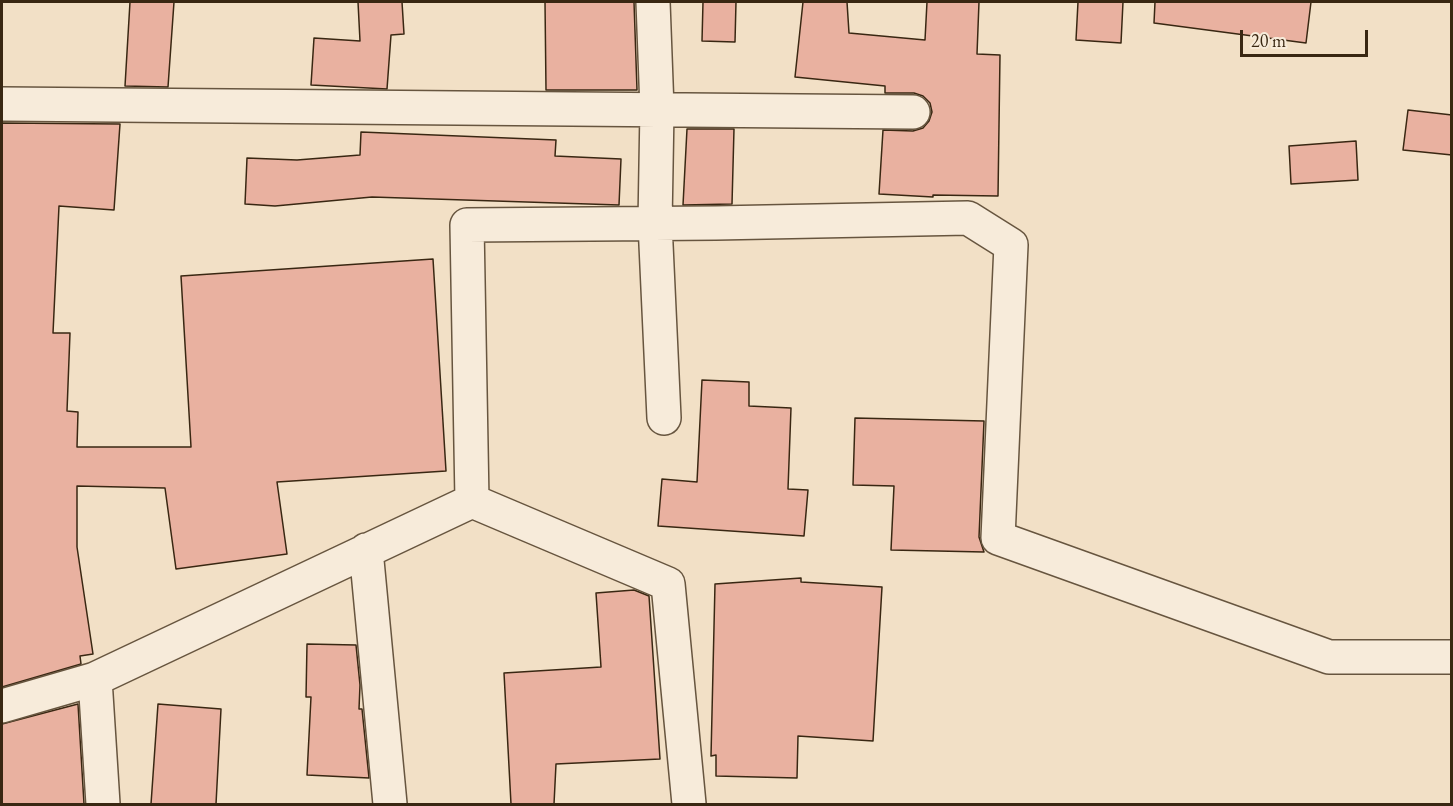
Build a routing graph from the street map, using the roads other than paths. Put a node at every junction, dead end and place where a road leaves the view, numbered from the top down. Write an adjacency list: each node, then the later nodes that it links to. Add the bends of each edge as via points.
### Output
1 (652, 2): 3 (street)
2 (2, 104): 3 (street)
3 (657, 109): 4 (street); 5 (street)
4 (914, 112)
5 (655, 223): 6 (street); 7 (street, via 467,225); 9 (street, via 968,218 1011,245 998,538 1329,657)
6 (664, 418)
7 (472, 501): 8 (street); 14 (street, via 668,584)
8 (366, 550): 10 (street); 13 (street)
9 (1452, 657)
10 (95, 679): 11 (street); 12 (street)
11 (2, 706)
12 (103, 804)
13 (390, 804)
14 (689, 804)

